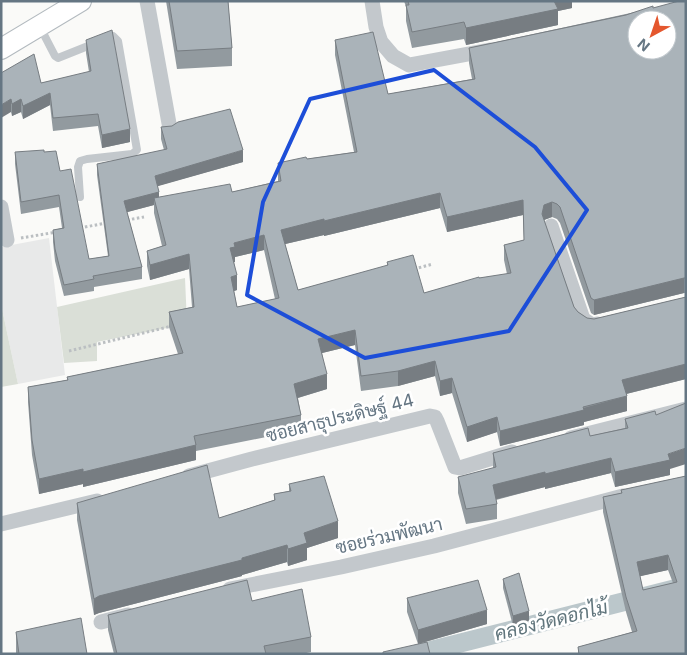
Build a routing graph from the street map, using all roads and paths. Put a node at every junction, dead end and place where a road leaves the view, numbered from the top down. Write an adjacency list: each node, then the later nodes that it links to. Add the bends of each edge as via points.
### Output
1 (81, 1): 4 (main road)
2 (147, 1): 8 (street)
3 (372, 1): 6 (street, via 381,42 393,56 409,65)
4 (39, 25): 5 (main road); 7 (main road); 9 (lane, via 58,58 113,36 118,42 137,150 132,154 80,161)
5 (1, 31)
6 (504, 47)
7 (1, 49)
8 (170, 130)
9 (80, 196)
10 (1, 207): 17 (street)
11 (144, 217): 12 (path)
12 (124, 220)
13 (114, 222): 15 (path)
14 (551, 226): 20 (street, via 583,319 592,325)
15 (75, 229)
16 (65, 230): 17 (path)
17 (7, 240)
18 (433, 264): 19 (path)
19 (414, 268)
20 (611, 320)
21 (178, 325): 22 (path)
22 (69, 351)
23 (686, 409): 24 (street)
24 (553, 442)
25 (525, 449): 26 (street, ซอยสาธุประดิษฐ์ 44, via 460,468 455,466 435,417 430,416)
26 (178, 479)
27 (639, 492): 30 (street, ซอยร่วมพัฒนา, via 425,548)
28 (113, 497): 29 (street)
29 (1, 524)
30 (218, 592)
31 (146, 610): 32 (street)
32 (100, 622)

